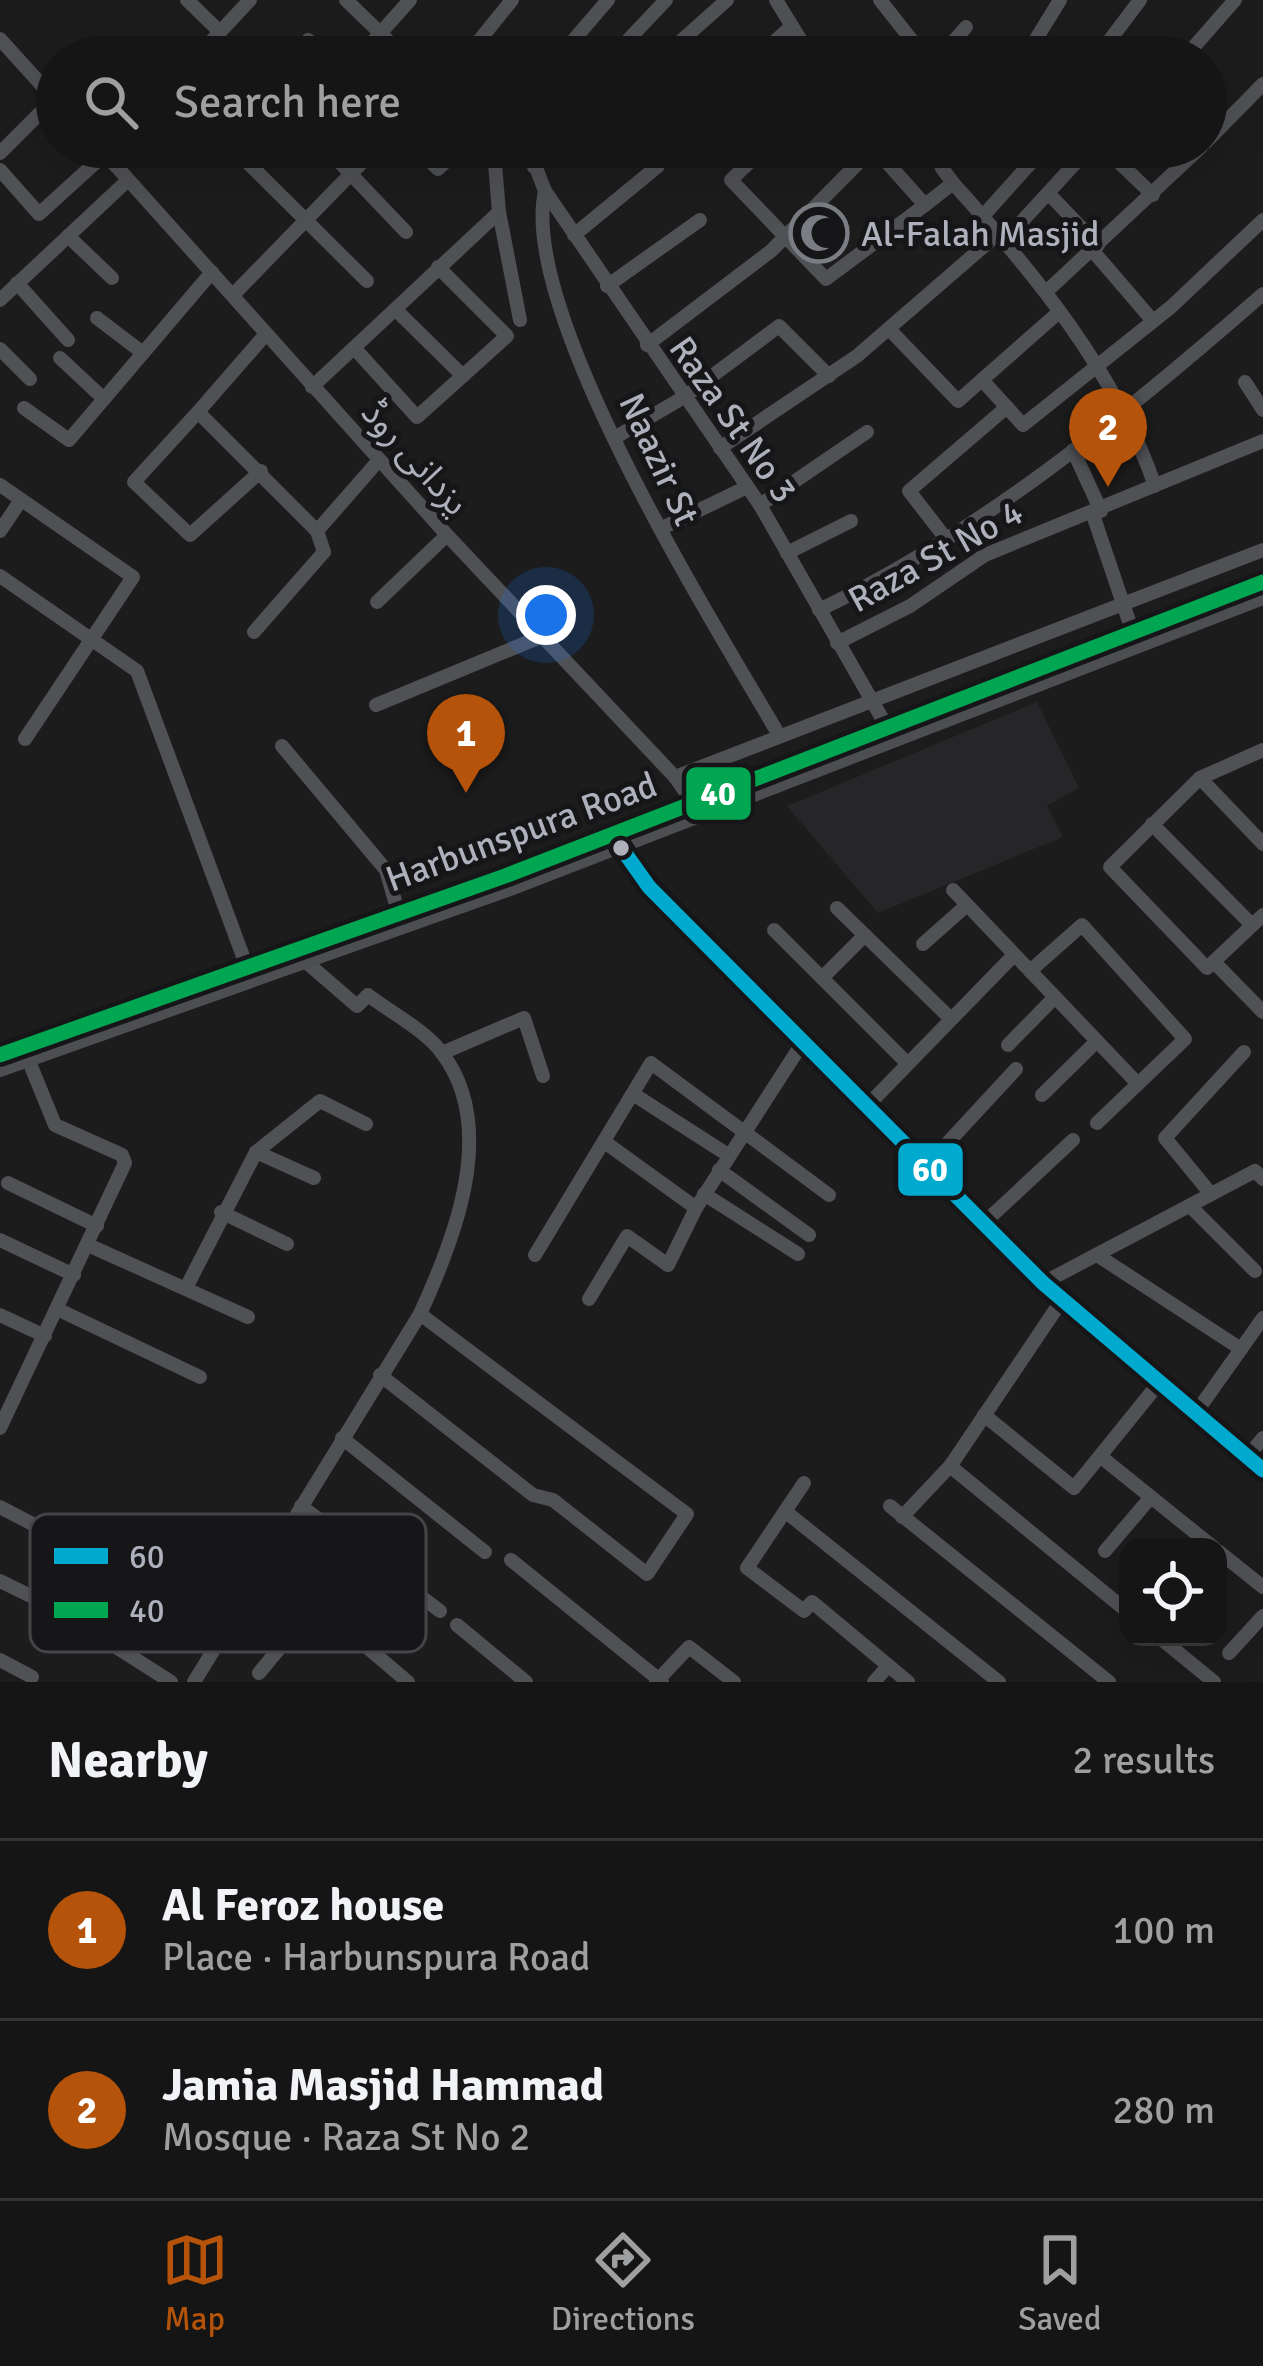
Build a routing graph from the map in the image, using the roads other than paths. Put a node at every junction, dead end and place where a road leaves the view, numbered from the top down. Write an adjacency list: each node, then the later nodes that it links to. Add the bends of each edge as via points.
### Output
1 (187, 0): 17 (street)
2 (250, 0): 17 (street)
3 (346, 0): 16 (street)
4 (410, 0): 16 (street)
5 (512, 0): 20 (street)
6 (608, 0): 21 (street)
7 (666, 0): 22 (street)
8 (727, 0): 23 (street)
9 (776, 0): 14 (street)
10 (880, 0): 26 (street)
11 (1060, 0): 28 (street)
12 (1140, 0): 29 (street)
13 (1235, 0): 30 (street)
14 (792, 26): 24 (street); 25 (street)
15 (966, 27): 27 (street)
16 (380, 33): 18 (street); 19 (street)
17 (217, 36)
18 (377, 36)
19 (383, 36)
20 (483, 36)
21 (577, 36)
22 (632, 36)
23 (687, 36)
24 (781, 36)
25 (798, 36)
26 (909, 36)
27 (958, 36)
28 (1038, 36)
29 (1112, 36)
30 (1203, 36)
31 (0, 39): 32 (street)
32 (36, 79)
33 (1263, 84): 35 (street)
34 (36, 120): 36 (street)
35 (1227, 120)
36 (0, 153)
37 (85, 168): 53 (street, via 38,214)
38 (118, 168): 55 (street, یزدانی روڈ)
39 (252, 168): 65 (street)
40 (345, 168): 54 (street)
41 (355, 168): 54 (street)
42 (495, 168): 61 (street)
43 (535, 168): 57 (street, Raza St No 3)
44 (656, 168): 67 (street)
45 (743, 168): 70 (street, via 731,180)
46 (855, 168): 70 (street)
47 (893, 168): 60 (street)
48 (943, 168): 56 (street)
49 (1026, 168): 62 (street)
50 (1071, 168): 58 (street)
51 (1125, 168): 59 (street)
52 (1179, 168): 59 (street)
53 (0, 170)
54 (350, 173): 65 (street); 66 (street)
55 (128, 180): 68 (street); 73 (street, یزدانی روڈ)
56 (952, 183): 60 (street); 62 (street)
57 (545, 191): 67 (street, Raza St No 3); 110 (street, Naazir St, via 539,216 554,296)
58 (1048, 193): 69 (street); 71 (street)
59 (1153, 195): 71 (street)
60 (925, 205): 70 (street, via 826,279)
61 (499, 212): 72 (street); 85 (street)
62 (983, 216): 69 (street)
63 (700, 220): 77 (street)
64 (1263, 220): 86 (street)
65 (304, 222): 75 (street); 80 (street)
66 (406, 232)
67 (574, 235): 77 (street, Raza St No 3)
68 (68, 236): 74 (street); 76 (street)
69 (1002, 236): 78 (street); 87 (street)
70 (786, 237): 90 (street)
71 (1095, 247): 78 (street); 86 (street)
72 (438, 267): 82 (street); 96 (street, via 507,336)
73 (212, 272): 80 (street, یزدانی روڈ); 93 (street)
74 (112, 278)
75 (367, 281)
76 (17, 283): 81 (street); 89 (street)
77 (608, 286): 90 (street, Raza St No 3)
78 (1046, 292): 83 (street)
79 (1263, 294): 106 (street)
80 (232, 295): 88 (street, یزدانی روڈ)
81 (0, 300)
82 (396, 310): 92 (street); 96 (street)
83 (1059, 312): 95 (street); 99 (street)
84 (97, 318): 93 (street)
85 (520, 320)
86 (1153, 321): 95 (street)
87 (890, 329): 97 (street); 99 (street, via 958,401)
88 (266, 334): 101 (street, یزدانی روڈ); 108 (street)
89 (68, 340)
90 (647, 346): 102 (street, Raza St No 3)
91 (0, 349): 98 (street)
92 (356, 350): 96 (street, via 417,417); 101 (street)
93 (143, 353): 103 (street)
94 (60, 358): 103 (street)
95 (1095, 367): 104 (street, via 1023,425); 106 (street)
96 (463, 376)
97 (829, 376): 102 (street, via 779,326); 112 (street)
98 (30, 379)
99 (982, 380): 104 (street)
100 (1245, 382): 107 (street)
101 (312, 387): 114 (street, یزدانی روڈ)
102 (684, 397): 110 (street); 112 (street, Raza St No 3)
103 (104, 399): 105 (street, via 67,441)
104 (1007, 407): 127 (street, via 910,491)
105 (24, 408)
106 (1124, 408): 113 (street); 117 (street)
107 (1263, 410)
108 (198, 412): 115 (street); 115 (street, via 134,482 190,536)
109 (867, 432): 120 (street)
110 (616, 437): 123 (street, Naazir St)
111 (1263, 442): 117 (street, Raza St No 4)
112 (720, 448): 118 (street, Raza St No 3)
113 (1073, 450): 121 (street); 127 (street)
114 (379, 460): 125 (street); 126 (street, یزدانی روڈ)
115 (261, 471): 125 (street)
116 (0, 485): 119 (street)
117 (1155, 485): 121 (street, Raza St No 4)
118 (747, 487): 120 (street, Raza St No 3); 123 (street)
119 (21, 500): 124 (street); 141 (street, via 133,577)
120 (760, 505): 129 (street, Raza St No 3)
121 (1097, 513): 136 (street); 142 (street, Raza St No 4, via 985,555)
122 (851, 521): 129 (street)
123 (660, 529): 147 (street, Naazir St)
124 (0, 531)
125 (317, 531): 138 (street, via 324,552)
126 (447, 535): 135 (street); 140 (street, یزدانی روڈ)
127 (947, 540): 137 (street)
128 (1263, 550): 130 (street)
129 (787, 553): 137 (street, Raza St No 3)
130 (1226, 564): 133 (street); 136 (street)
131 (0, 576): 141 (street)
132 (1263, 582): 133 (main road, Harbunspura Road)
133 (1234, 594): 139 (main road, Harbunspura Road)
134 (1263, 597): 143 (main road, Harbunspura Road)
135 (377, 602)
136 (1122, 602): 139 (street); 144 (street)
137 (819, 610): 142 (street, Raza St No 3)
138 (254, 632)
139 (1133, 633): 143 (main road, Harbunspura Road)
140 (545, 635): 145 (street); 151 (street, یزدانی روڈ)
141 (93, 639): 148 (street); 171 (street, via 145,684)
142 (837, 643): 144 (street, Raza St No 3)
143 (988, 697): 146 (main road, Harbunspura Road); 158 (main road, Harbunspura Road)
144 (869, 701): 146 (street, Raza St No 3); 147 (street)
145 (376, 704)
146 (887, 728): 153 (main road, Harbunspura Road)
147 (779, 735): 151 (street)
148 (25, 739)
149 (282, 746): 163 (street, via 386,870)
150 (1263, 750): 152 (street)
151 (675, 777): 153 (street, یزدانی روڈ)
152 (1200, 778): 155 (street); 156 (street)
153 (693, 803): 159 (main road, Harbunspura Road)
154 (1263, 820): 156 (street)
155 (1152, 824): 164 (street); 170 (street, via 1110,867 1207,968)
156 (1247, 827): 157 (street)
157 (1263, 844)
158 (620, 846): 159 (main road, Harbunspura Road); 177 (street, via 649,887)
159 (507, 882): 163 (main road, Harbunspura Road); 169 (main road, Harbunspura Road)
160 (953, 890): 161 (street)
161 (967, 904): 167 (street); 168 (street)
162 (837, 908): 166 (street)
163 (398, 911): 171 (main road, Harbunspura Road)
164 (1257, 920): 170 (street)
165 (774, 930): 173 (street)
166 (865, 935): 173 (street); 176 (street)
167 (923, 944)
168 (1014, 955): 172 (street); 176 (street)
169 (305, 961): 181 (street, via 358,1006 368,994); 183 (main road, Harbunspura Road)
170 (1214, 962): 175 (street)
171 (247, 967): 182 (main road, Harbunspura Road)
172 (1030, 971): 174 (street); 188 (street, via 1087,921 1186,1039)
173 (822, 978): 184 (street)
174 (1055, 997): 178 (street); 179 (street)
175 (1263, 1012)
176 (950, 1018): 184 (street)
177 (805, 1039): 191 (street); 194 (street)
178 (1097, 1041): 188 (street); 190 (street)
179 (1008, 1045)
180 (1244, 1052): 205 (street, via 1165,1138)
181 (442, 1053): 187 (street, via 524,1018); 226 (street, via 464,1104 468,1154 450,1250)
182 (0, 1055)
183 (28, 1059): 185 (main road, Harbunspura Road); 211 (street, via 55,1124 125,1158)
184 (908, 1063): 191 (street)
185 (0, 1069)
186 (1016, 1070): 199 (street)
187 (543, 1076)
188 (1138, 1084): 193 (street)
189 (633, 1094): 194 (street, via 651,1063); 196 (street); 198 (street)
190 (1042, 1095)
191 (868, 1105): 199 (street)
192 (366, 1124): 197 (street, via 320,1101)
193 (1096, 1124)
194 (741, 1132): 198 (street); 206 (street)
195 (1073, 1140): 210 (street)
196 (606, 1143): 208 (street); 217 (street)
197 (256, 1152): 202 (street); 209 (street)
198 (728, 1155): 200 (street)
199 (928, 1163): 210 (street)
200 (719, 1170): 204 (street); 212 (street)
201 (1260, 1172): 205 (street)
202 (314, 1178)
203 (8, 1183): 211 (street)
204 (704, 1194): 208 (street); 216 (street)
205 (1211, 1194): 207 (street)
206 (829, 1195)
207 (1190, 1206): 218 (street); 219 (street)
208 (696, 1208): 223 (street, via 668,1265 627,1236)
209 (221, 1212): 214 (street); 222 (street)
210 (986, 1221): 221 (street)
211 (97, 1226): 215 (street)
212 (809, 1234)
213 (0, 1240): 220 (street)
214 (287, 1244)
215 (88, 1245): 220 (street); 222 (street)
216 (798, 1254)
217 (535, 1255)
218 (1097, 1256): 221 (street); 231 (street)
219 (1255, 1271)
220 (74, 1274): 225 (street)
221 (1043, 1283): 224 (street)
222 (186, 1288): 228 (street)
223 (589, 1299)
224 (1062, 1300): 234 (street); 238 (street)
225 (57, 1309): 230 (street); 233 (street)
226 (420, 1314): 232 (street); 232 (street, via 686,1514 647,1574)
227 (0, 1316): 230 (street)
228 (248, 1317)
229 (1263, 1318): 231 (street)
230 (45, 1336): 236 (street)
231 (1241, 1348): 237 (street)
232 (380, 1375): 240 (street)
233 (200, 1377)
234 (1159, 1383): 237 (street); 242 (street)
235 (0, 1388): 236 (street)
236 (15, 1395): 239 (street)
237 (1195, 1414): 243 (street)
238 (984, 1415): 242 (street, via 1074,1488); 244 (street)
239 (0, 1428)
240 (342, 1438): 248 (street); 258 (street)
241 (1263, 1438): 243 (street)
242 (1100, 1456): 247 (street)
243 (1247, 1457): 245 (street)
244 (950, 1466): 254 (street); 265 (street)
245 (1263, 1470)
246 (804, 1483): 251 (street)
247 (1151, 1497): 256 (street); 257 (street)
248 (301, 1506): 252 (street); 253 (street)
249 (890, 1506): 254 (street)
250 (0, 1507): 255 (street)
251 (786, 1512): 276 (street, via 747,1568 804,1610 812,1602); 287 (street)
252 (296, 1514)
253 (312, 1514)
254 (902, 1517): 288 (street)
255 (30, 1523)
256 (1198, 1538)
257 (1105, 1551)
258 (485, 1552)
259 (512, 1560): 279 (street)
260 (1227, 1561): 262 (street)
261 (0, 1581): 263 (street)
262 (1263, 1588)
263 (30, 1596)
264 (426, 1600): 266 (street)
265 (1119, 1605)
266 (440, 1610)
267 (1263, 1616): 274 (street)
268 (457, 1625): 283 (street)
269 (1170, 1646): 289 (street)
270 (120, 1652): 280 (street)
271 (212, 1652): 281 (street)
272 (276, 1652): 277 (street)
273 (373, 1652): 282 (street)
274 (1228, 1653)
275 (0, 1660): 278 (street)
276 (888, 1666): 285 (street); 286 (street)
277 (259, 1673)
278 (32, 1677)
279 (659, 1681): 284 (street, via 689,1647)
280 (171, 1682)
281 (194, 1682)
282 (408, 1682)
283 (526, 1682)
284 (734, 1682)
285 (874, 1682)
286 (908, 1682)
287 (999, 1682)
288 (1109, 1682)
289 (1214, 1682)

